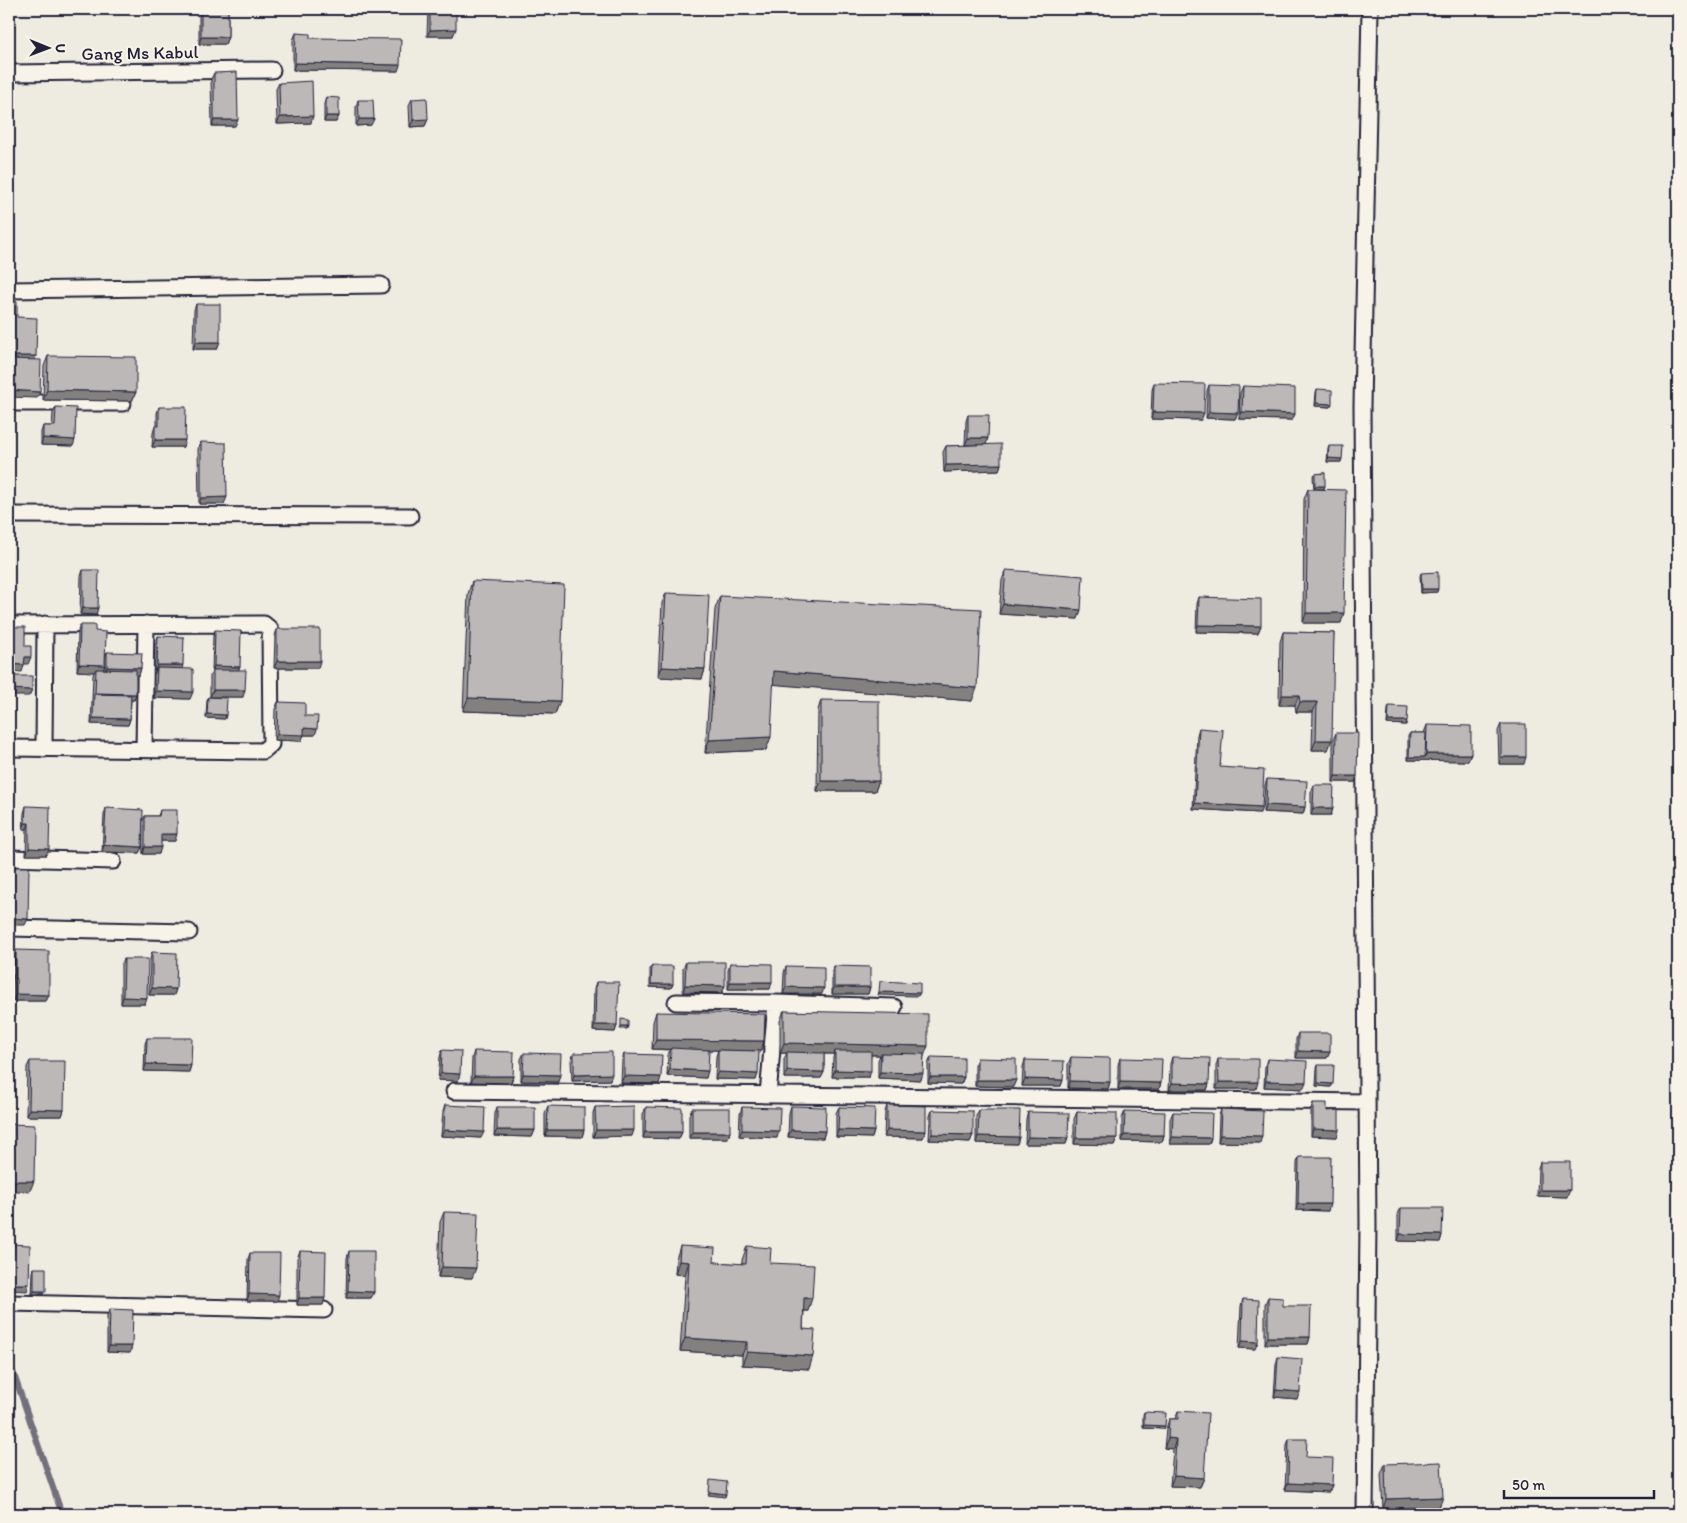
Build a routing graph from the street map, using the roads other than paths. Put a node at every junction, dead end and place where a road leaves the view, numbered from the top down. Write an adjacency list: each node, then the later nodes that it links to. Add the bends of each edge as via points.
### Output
1 (1370, 9): 25 (street, via 1362,406)
2 (272, 70): 3 (street, Gang Ms Kabul)
3 (9, 73)
4 (381, 285): 5 (street)
5 (9, 290)
6 (9, 403): 7 (street)
7 (123, 403)
8 (9, 515): 9 (street)
9 (410, 516)
10 (45, 624): 11 (street); 12 (street); 14 (street)
11 (146, 624): 15 (street); 15 (street, via 268,626 270,744 263,751)
12 (9, 625)
13 (9, 748): 14 (street)
14 (44, 749): 15 (street)
15 (144, 749)
16 (9, 858): 17 (street)
17 (114, 861)
18 (9, 928): 19 (street)
19 (189, 932)
20 (676, 1002): 21 (street)
21 (776, 1003): 22 (street); 24 (street)
22 (894, 1006)
23 (454, 1091): 24 (street)
24 (768, 1095): 25 (street)
25 (1367, 1102): 28 (street)
26 (9, 1303): 27 (street)
27 (324, 1310)
28 (1365, 1514)

